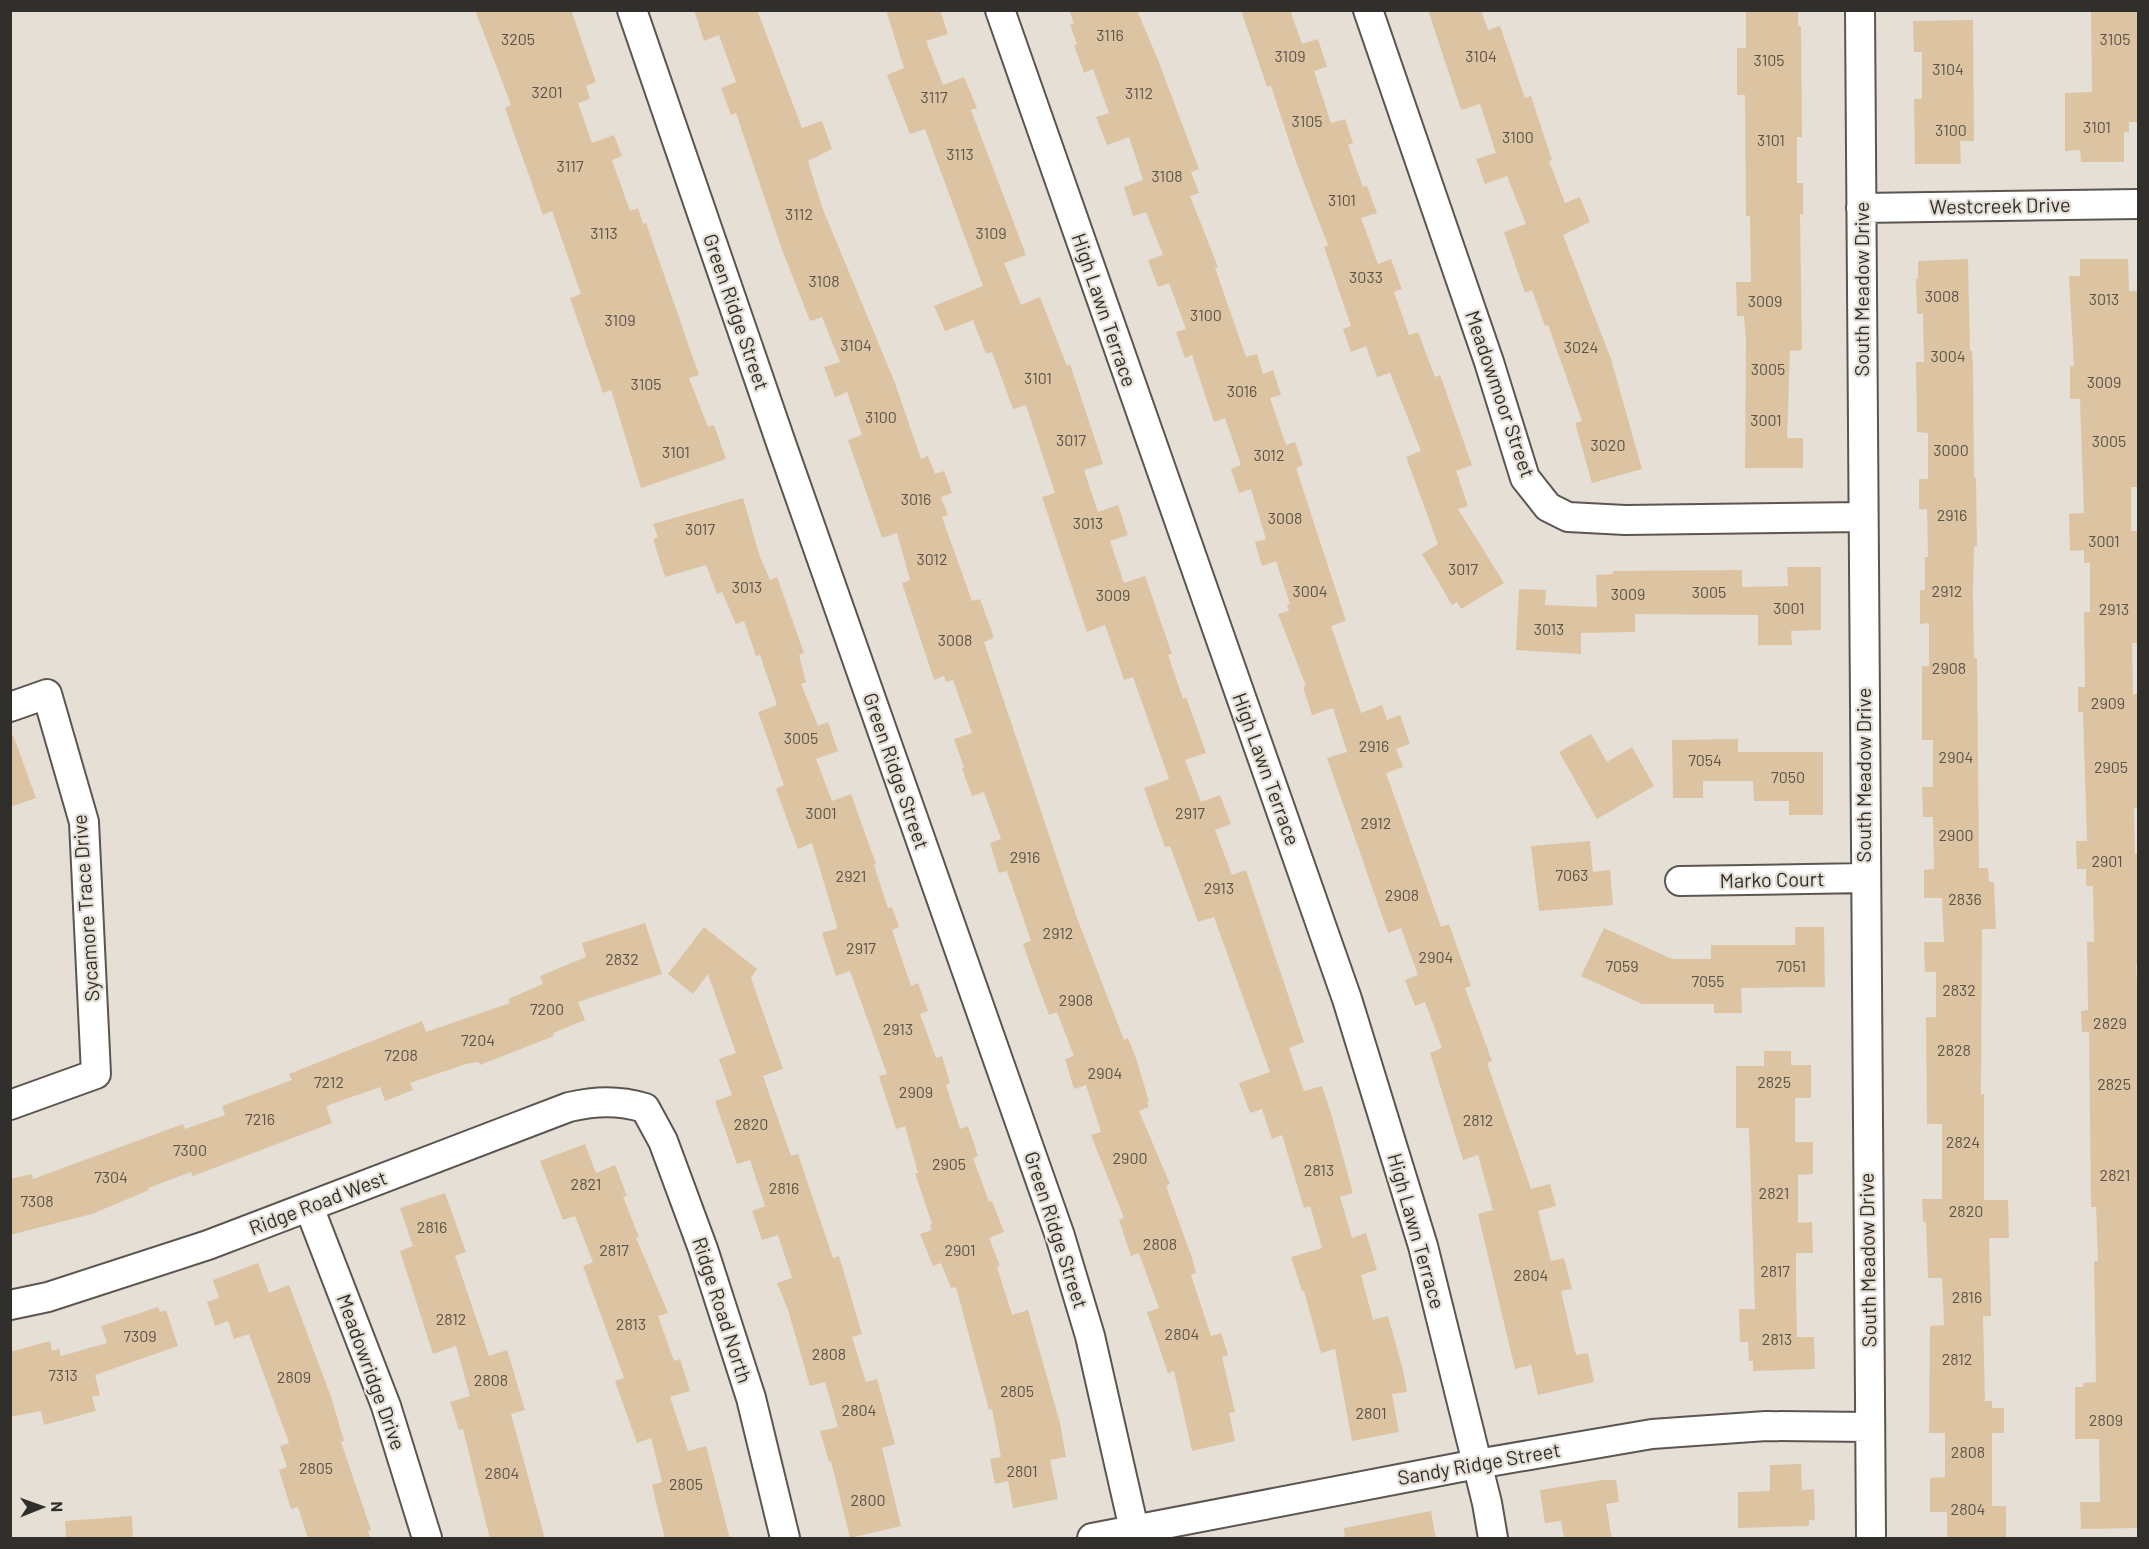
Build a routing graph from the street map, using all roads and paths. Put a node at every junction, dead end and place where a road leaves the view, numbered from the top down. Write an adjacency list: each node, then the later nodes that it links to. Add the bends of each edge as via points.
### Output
1 (632, 10): 17 (street, Green Ridge Street, via 1060,1236 1090,1336)
2 (1000, 10): 16 (street, High Lawn Terrace, via 1347,999 1423,1246)
3 (1368, 10): 7 (street, Meadowmoor Street, via 1525,478 1548,507 1568,517 1625,520)
4 (1860, 10): 6 (street, South Meadow Drive)
5 (2139, 204): 6 (street, Westcreek Drive)
6 (1861, 208): 7 (street, South Meadow Drive)
7 (1863, 517): 9 (street, South Meadow Drive)
8 (10, 707): 12 (street, Sycamore Trace Drive, via 47,694 84,822 96,1074)
9 (1865, 878): 10 (street, Marko Court); 15 (street, South Meadow Drive)
10 (1680, 881)
11 (624, 1102): 13 (street, Ridge Road West, via 597,1101 569,1107); 19 (street, Ridge Road North, via 645,1108 663,1141 703,1249 751,1398)
12 (10, 1105)
13 (309, 1207): 14 (street, Ridge Road West, via 208,1245 48,1297); 18 (street, Meadowridge Drive, via 386,1406)
14 (10, 1305)
15 (1870, 1427): 16 (street, Sandy Ridge Street, via 1766,1426 1652,1434); 22 (street, South Meadow Drive)
16 (1477, 1464): 17 (street, Sandy Ridge Street); 21 (street, High Lawn Terrace)
17 (1135, 1534): 20 (street, Sandy Ridge Street)
18 (427, 1539)
19 (785, 1539)
20 (1092, 1539)
21 (1492, 1539)
22 (1871, 1539)

